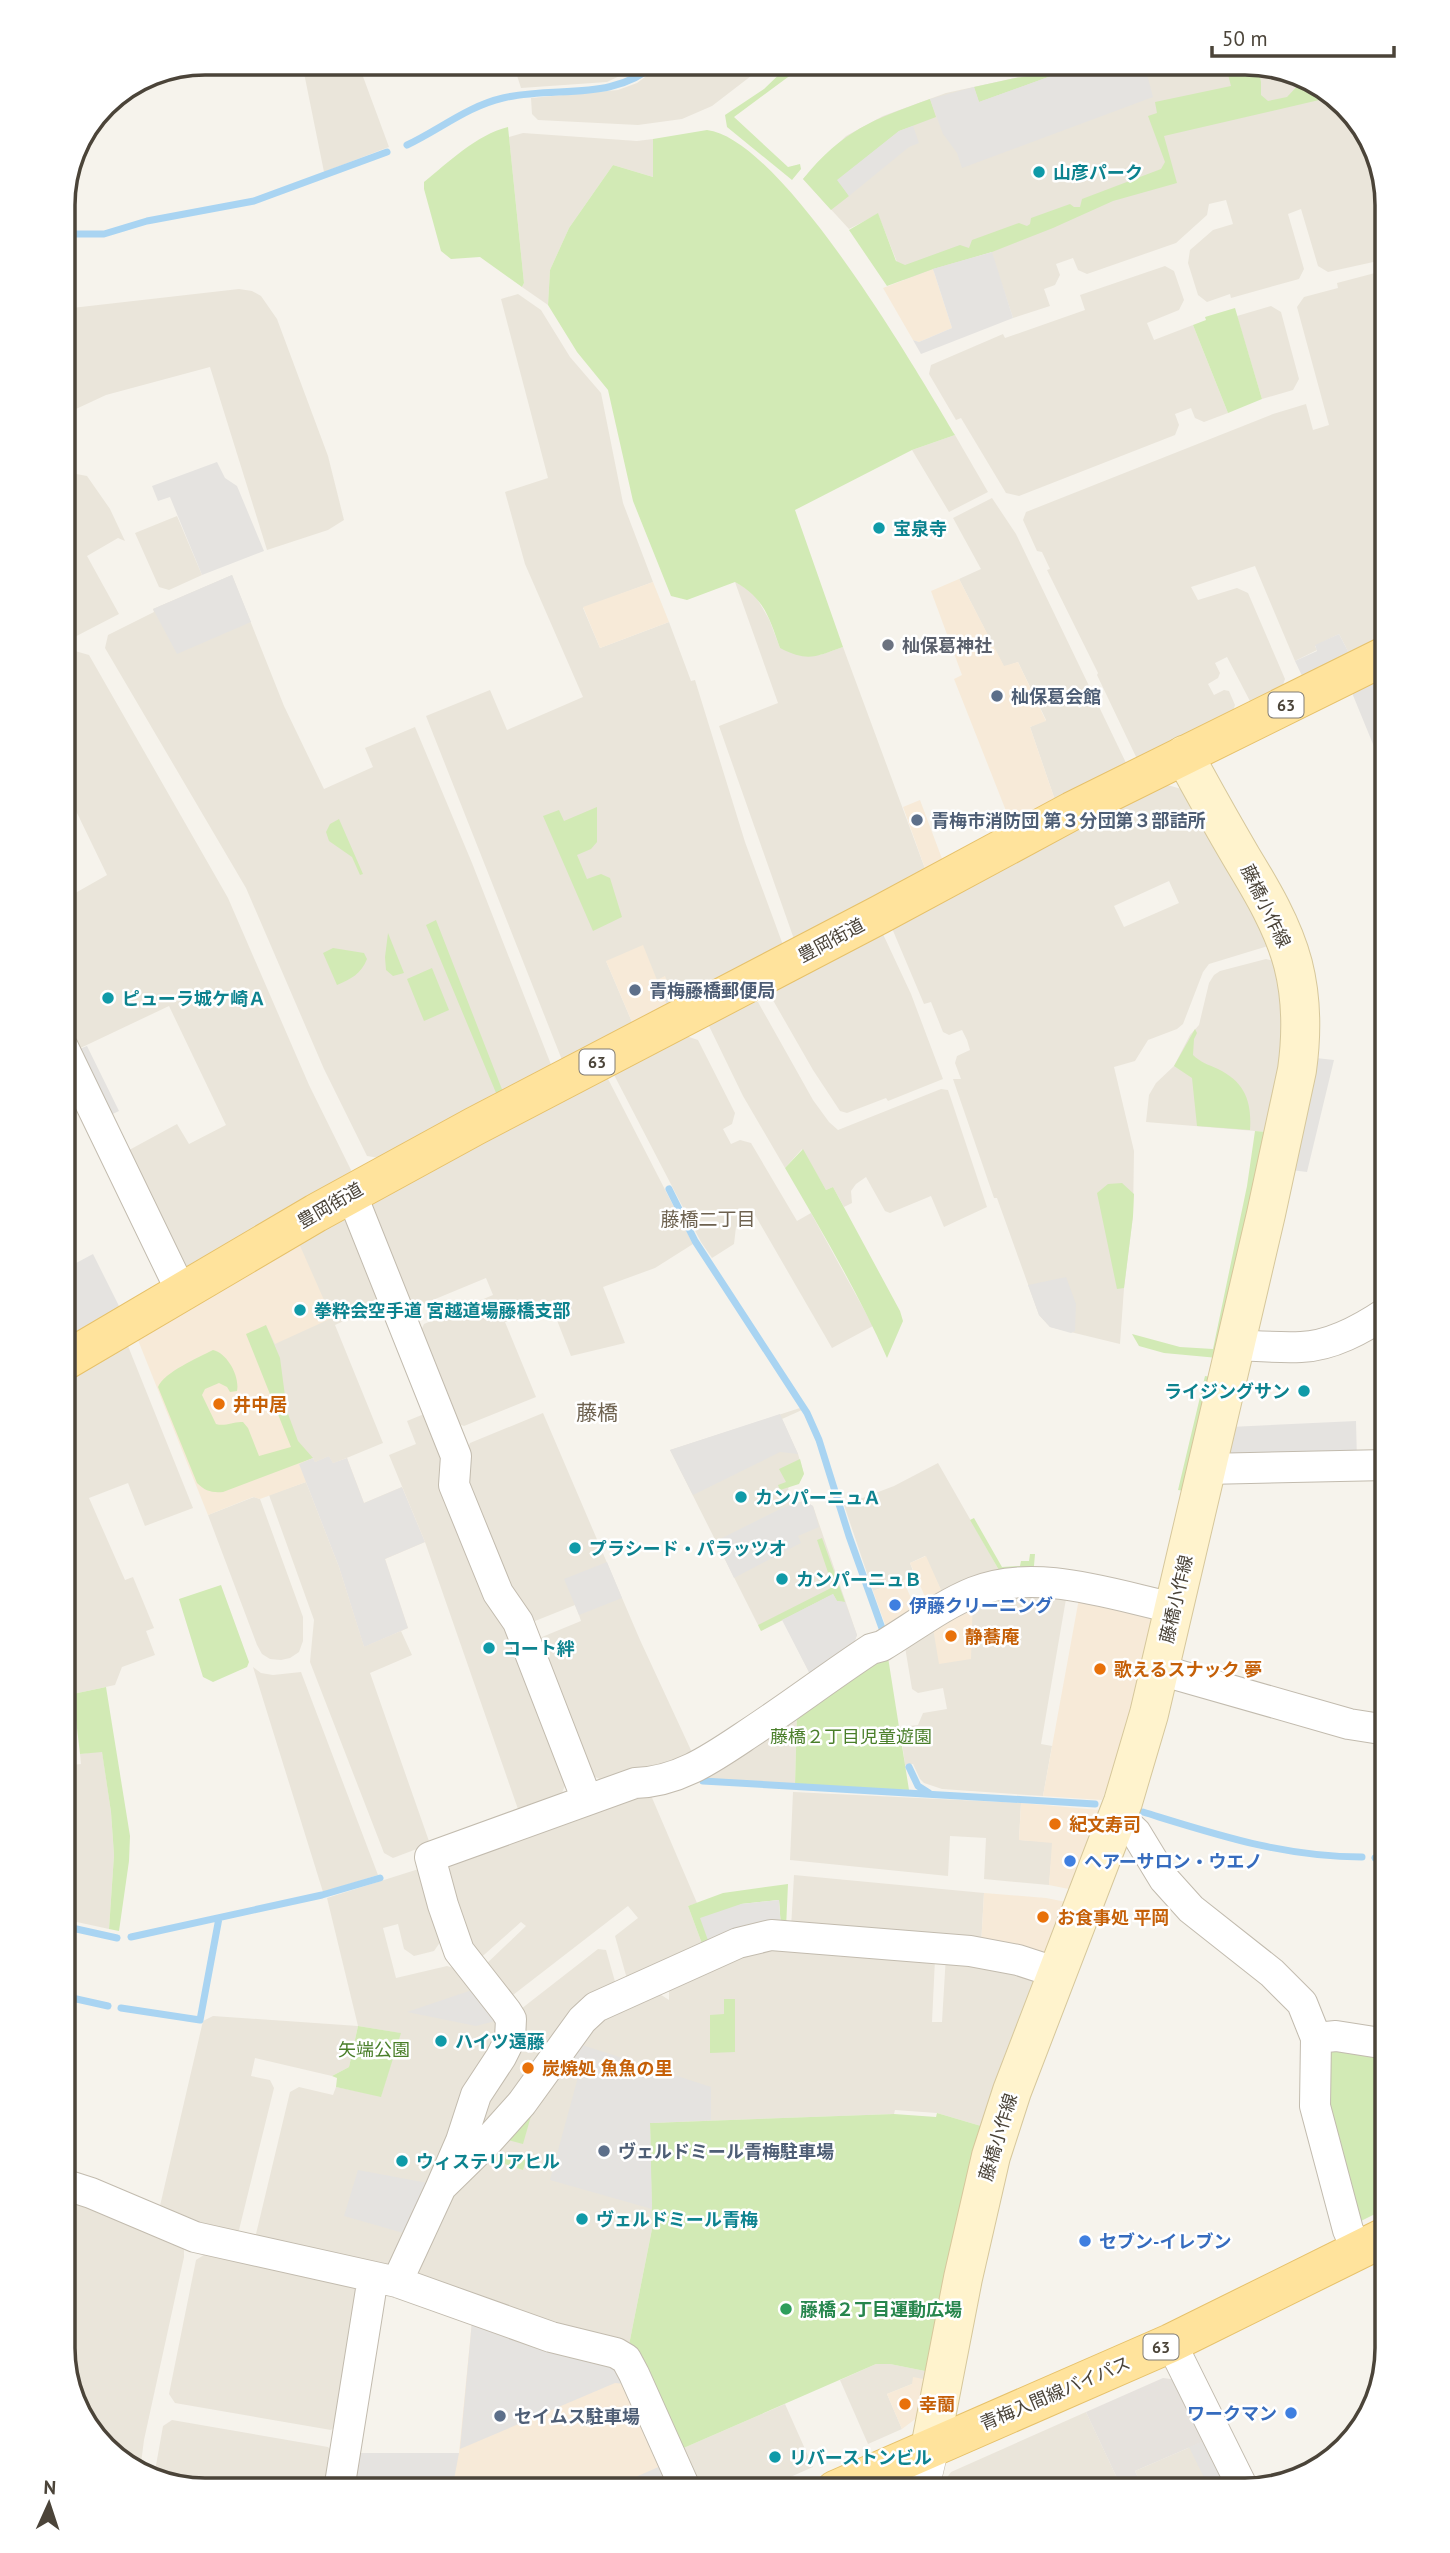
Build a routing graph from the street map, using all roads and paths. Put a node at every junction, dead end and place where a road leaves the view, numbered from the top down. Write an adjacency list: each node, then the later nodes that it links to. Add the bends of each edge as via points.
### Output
1 (1375, 661): 2 (main road, 豊岡街道 / 63)
2 (1184, 755): 4 (main road, 豊岡街道 / 63); 7 (main road, 藤橋小作線, via 1279,925 1293,965 1300,1008 1293,1092)
3 (76, 1073): 5 (street)
4 (351, 1193): 5 (main road, 豊岡街道 / 63); 14 (street, via 456,1456 454,1485 498,1593 518,1622)
5 (182, 1293): 8 (main road, 豊岡街道 / 63)
6 (1375, 1320): 7 (street, via 1338,1339 1303,1348)
7 (1235, 1345): 10 (main road, 藤橋小作線)
8 (75, 1355)
9 (1375, 1465): 10 (street)
10 (1206, 1469): 11 (main road, 藤橋小作線)
11 (1174, 1608): 12 (main road, 藤橋小作線); 14 (street, via 1074,1586 1012,1582 976,1591 871,1649 698,1766)
12 (1160, 1670): 13 (street); 15 (main road, 藤橋小作線)
13 (1375, 1728)
14 (587, 1800): 19 (street, via 430,1857 459,1951 511,2020 506,2048 476,2095)
15 (1118, 1816): 16 (main road, 藤橋小作線); 17 (street, via 1136,1833 1164,1879 1191,1909 1288,1986 1302,2003)
16 (1058, 1973): 19 (street, via 1018,1960 942,1948 788,1935 755,1937 596,2007 522,2103); 24 (main road, 藤橋小作線, via 991,2156)
17 (1317, 2038): 18 (street); 21 (street, via 1315,2106 1348,2230)
18 (1375, 2042)
19 (441, 2187): 22 (street)
20 (75, 2188): 22 (street, via 195,2237)
21 (1373, 2244): 23 (main road, 青梅入間線バイパス / 63)
22 (385, 2280): 25 (street); 26 (street, via 626,2359)
23 (1171, 2343): 24 (main road, 青梅入間線バイパス / 63); 29 (street)
24 (930, 2448): 27 (main road, 青梅入間線バイパス / 63); 28 (street)
25 (342, 2477)
26 (680, 2477)
27 (863, 2478)
28 (923, 2478)
29 (1238, 2478)

